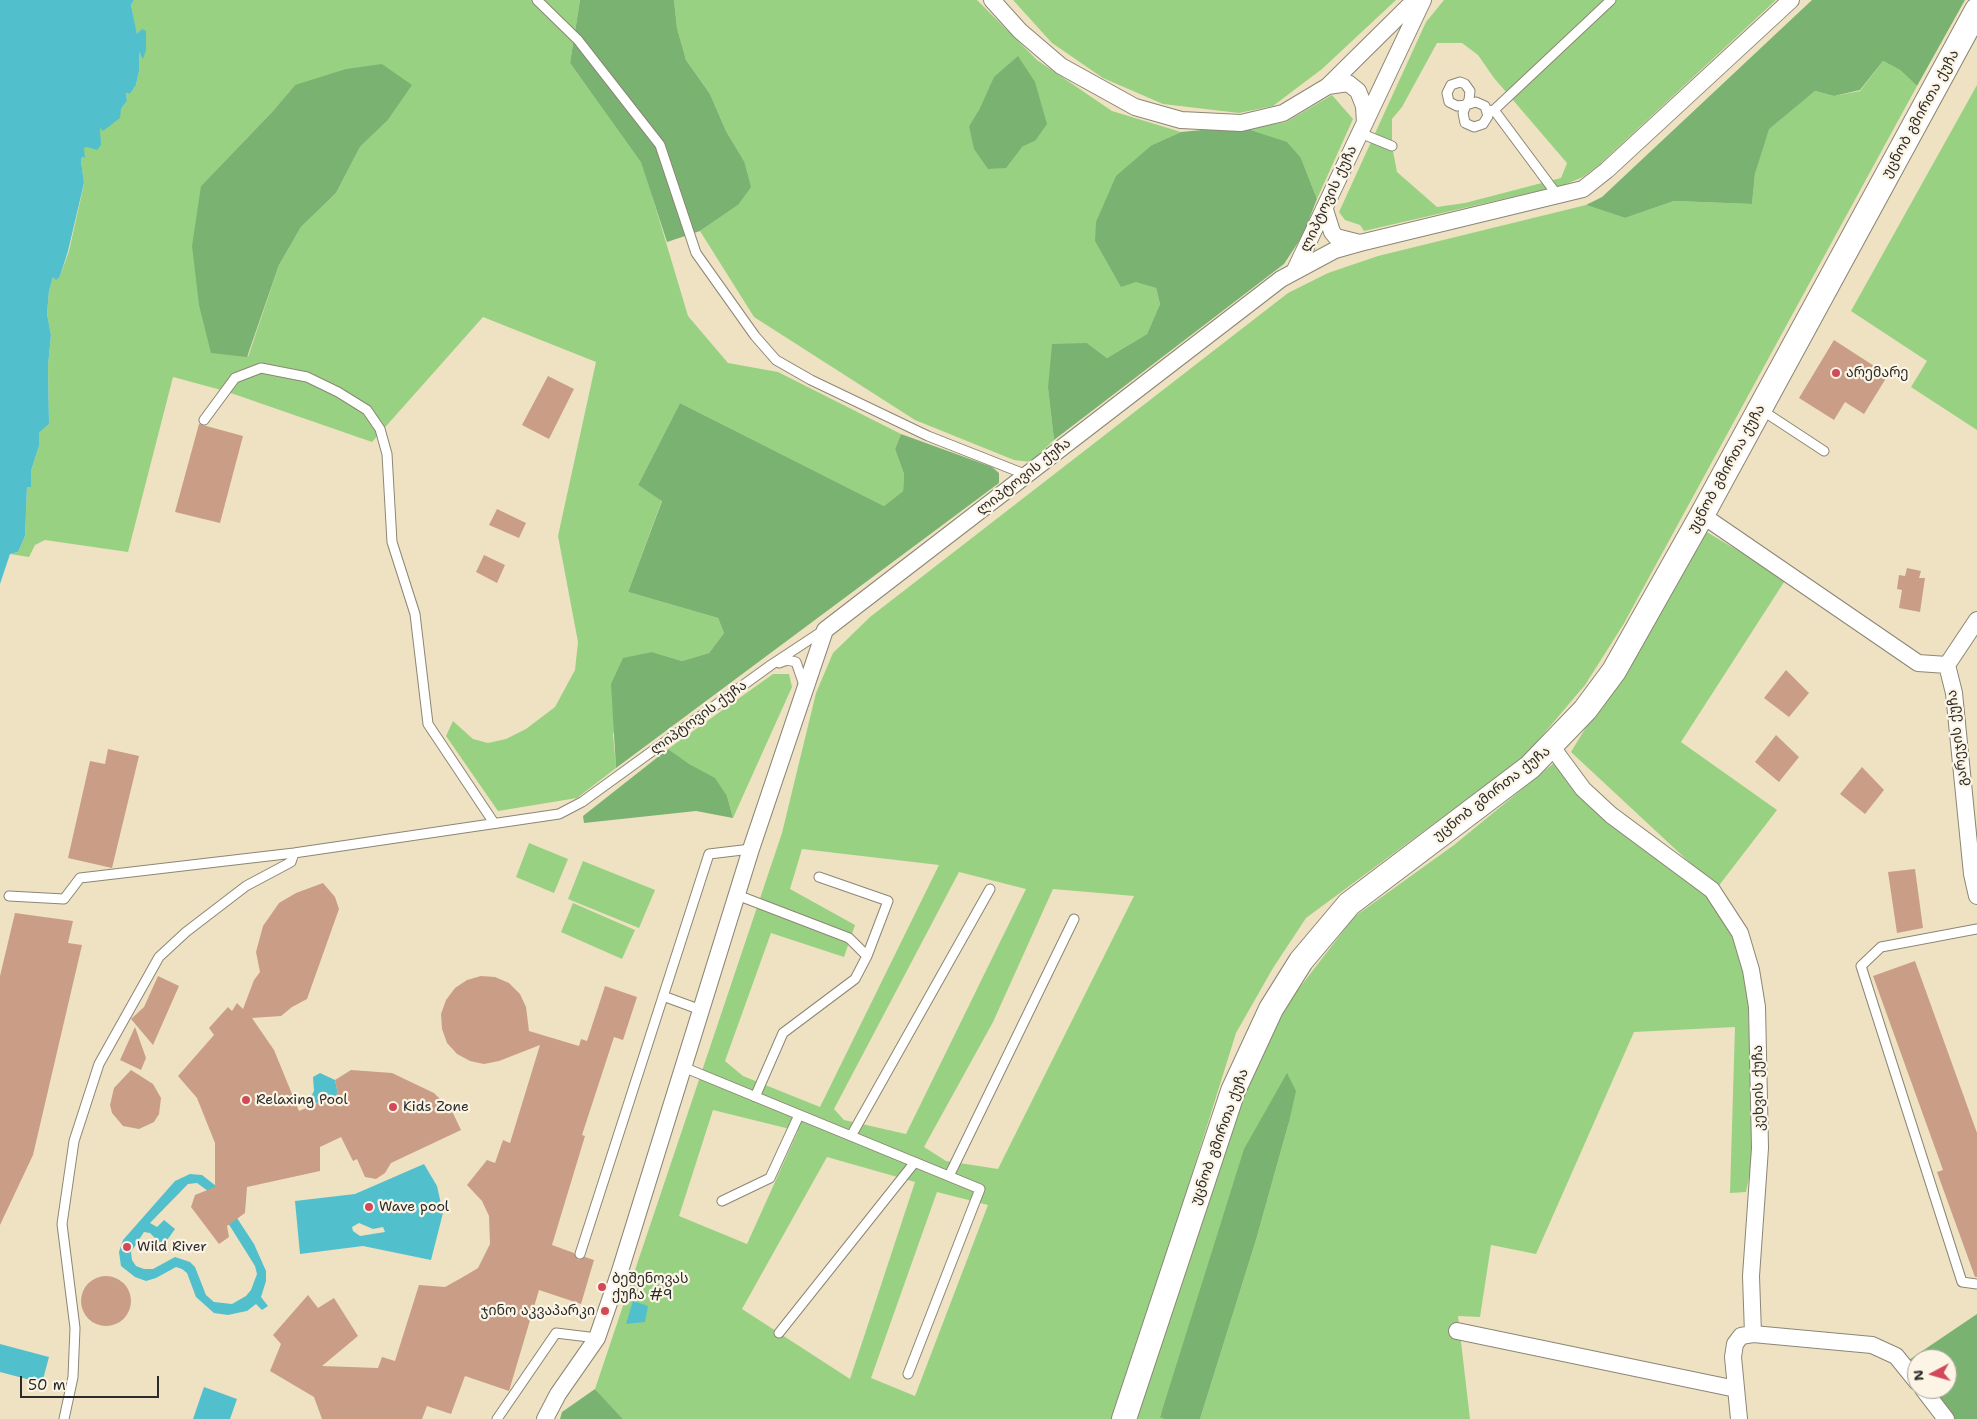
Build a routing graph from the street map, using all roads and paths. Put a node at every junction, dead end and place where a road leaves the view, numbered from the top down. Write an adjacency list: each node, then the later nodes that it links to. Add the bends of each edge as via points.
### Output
1 (537, 0): 19 (lane, via 578,40 660,145 696,253 754,336 776,360 928,436)
2 (992, 0): 8 (street, via 1020,31 1061,66 1135,107 1181,120 1241,123 1284,113)
3 (1415, 0): 8 (street)
4 (1423, 0): 10 (street, ლიპტოვის ქუჩა)
5 (1611, 0): 9 (lane)
6 (1791, 0): 12 (street, via 1607,170 1583,189)
7 (1977, 10): 16 (main road, უცნობ გმირთა ქუჩა)
8 (1328, 86): 10 (street, via 1348,83 1358,91 1364,106)
9 (1491, 110): 9 (lane, via 1479,127 1466,123 1463,118 1466,105 1476,102); 12 (lane)
10 (1362, 128): 11 (lane); 13 (street, ლიპტოვის ქუჩა)
11 (1392, 146)
12 (1559, 196): 14 (street)
13 (1324, 210): 14 (street, via 1336,237); 15 (street, ლიპტოვის ქუჩა)
14 (1360, 243): 15 (street, via 1335,250)
15 (1295, 270): 19 (street, ლიპტოვის ქუჩა)
16 (1760, 409): 18 (lane); 20 (main road, უცნობ გმირთა ქუჩა)
17 (204, 420): 27 (lane, via 235,378 261,368 307,377 367,410 380,429 387,454 392,542 415,614 428,724)
18 (1824, 451)
19 (1028, 475): 22 (street, ლიპტოვის ქუჩა)
20 (1702, 516): 24 (street, via 1918,663); 26 (main road, უცნობ გმირთა ქუჩა, via 1614,671)
21 (1977, 620): 24 (street)
22 (825, 630): 23 (lane, ლიპტოვის ქუჩა); 25 (street)
23 (772, 665): 25 (lane, via 787,660 796,662); 27 (lane, ლიპტოვის ქუჩა, via 582,802 559,814)
24 (1947, 665): 34 (street, გარეჯის ქუჩა, via 1954,693)
25 (805, 689): 28 (street)
26 (1552, 747): 51 (street, კეხვის ქუჩა, via 1583,789 1611,815 1712,890 1740,932 1758,1007 1760,1148 1751,1276); 60 (main road, უცნობ გმირთა ქუჩა, via 1349,904 1301,961 1272,1009 1233,1091)
27 (494, 823): 29 (lane, ლიპტოვის ქუჩა)
28 (751, 849): 32 (street); 38 (lane, via 709,854)
29 (294, 853): 33 (lane, ლიპტოვის ქუჩა, via 80,878 64,899); 57 (lane, via 292,862 246,886 159,957 99,1064 74,1141 62,1224 75,1328 73,1377)
30 (818, 877): 37 (lane, via 888,901)
31 (990, 890): 43 (lane)
32 (738, 895): 37 (lane, via 849,938); 39 (street)
33 (9, 896)
34 (1977, 896)
35 (1074, 919): 45 (lane)
36 (1977, 929): 48 (lane, via 1881,947 1861,966 1962,1282)
37 (867, 956): 41 (lane, via 854,979 783,1033)
38 (663, 996): 39 (lane); 47 (lane)
39 (701, 1010): 40 (street)
40 (683, 1067): 41 (lane); 52 (street)
41 (755, 1097): 42 (lane)
42 (799, 1115): 43 (lane); 46 (lane, via 770,1178)
43 (851, 1136): 44 (lane)
44 (915, 1162): 45 (lane); 50 (lane)
45 (949, 1176): 54 (lane, via 980,1189)
46 (722, 1201)
47 (580, 1254)
48 (1977, 1284)
49 (1457, 1331): 55 (street)
50 (779, 1333)
51 (1753, 1334): 53 (street, via 1872,1345 1896,1356); 55 (street, via 1741,1336 1735,1344)
52 (597, 1338): 58 (lane, via 556,1334); 59 (street, via 558,1394)
53 (1907, 1370)
54 (908, 1374)
55 (1736, 1389): 61 (street)
56 (1931, 1399): 62 (street)
57 (64, 1419)
58 (497, 1419)
59 (545, 1419)
60 (1124, 1419)
61 (1739, 1419)
62 (1946, 1419)

